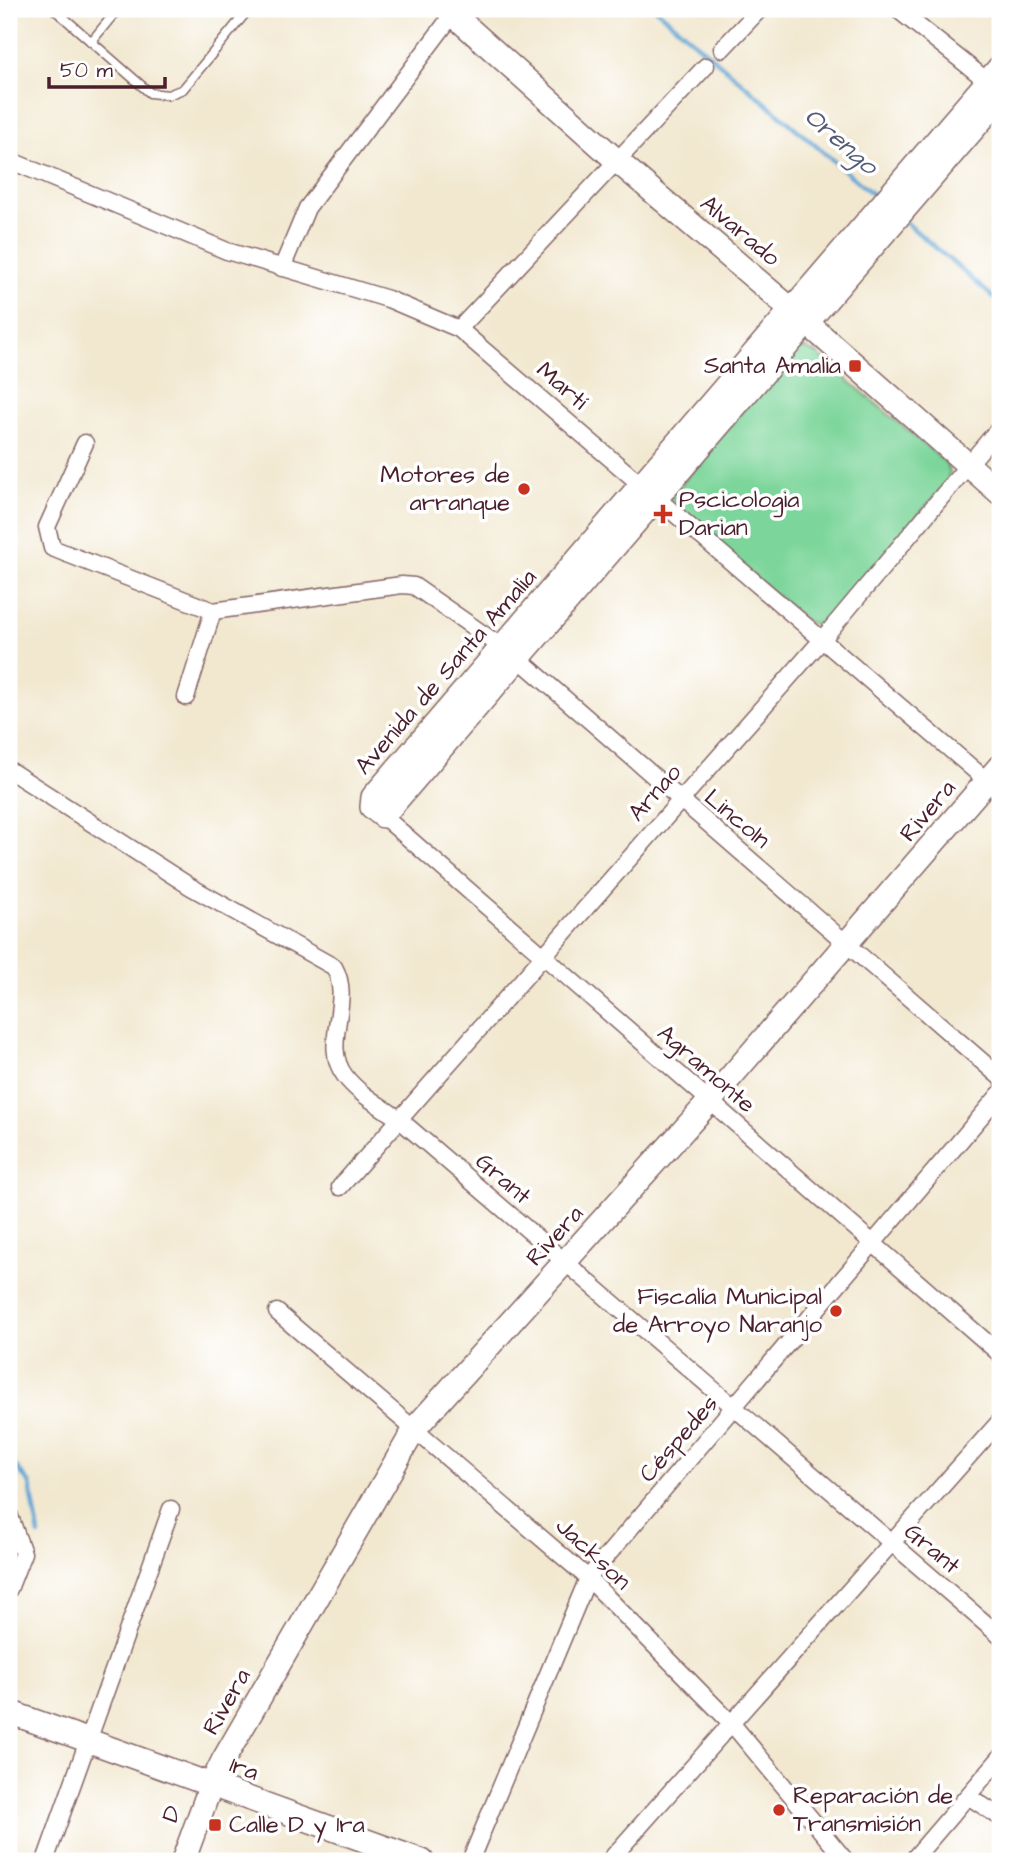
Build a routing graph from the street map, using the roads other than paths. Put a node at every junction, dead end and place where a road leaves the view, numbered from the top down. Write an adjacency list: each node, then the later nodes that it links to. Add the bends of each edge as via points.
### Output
1 (54, 9): 7 (lane)
2 (118, 9): 7 (lane)
3 (249, 9): 7 (lane, via 183,89 168,95 150,93)
4 (760, 9): 8 (street)
5 (897, 9): 10 (street)
6 (450, 11): 12 (street, Alvarado); 13 (street, via 307,208)
7 (92, 42)
8 (722, 49)
9 (706, 66): 12 (street)
10 (997, 85): 14 (street, Avenida de Santa Amalia)
11 (9, 160): 13 (street, Martí, via 227,251)
12 (615, 160): 14 (street, Alvarado); 15 (street)
13 (282, 268): 15 (street, Martí, via 388,299)
14 (799, 316): 18 (street, Alvarado); 19 (street, Avenida de Santa Amalia)
15 (459, 329): 19 (street, Martí)
16 (1000, 427): 18 (street, Arnao)
17 (85, 443): 21 (street, via 47,527 52,548)
18 (969, 466): 20 (street, Alvarado); 22 (street, Arnao)
19 (648, 491): 22 (street, Martí); 23 (street, Avenida de Santa Amalia)
20 (1000, 493)
21 (213, 611): 23 (street, Lincoln, via 402,584 424,592); 24 (street)
22 (821, 641): 26 (street, Martí); 27 (street, Arnao)
23 (511, 652): 27 (street, Lincoln); 28 (street, Avenida de Santa Amalia, via 373,797 372,807)
24 (186, 697)
25 (9, 770): 34 (street, Grant, via 191,887 334,967 343,994 335,1053 338,1066 346,1079)
26 (996, 780): 29 (street, Rivera)
27 (679, 800): 29 (street, Lincoln); 30 (street, Arnao)
28 (383, 816): 30 (street, Agramonte)
29 (849, 944): 31 (street, Lincoln); 33 (street, Rivera)
30 (544, 957): 33 (street, Agramonte); 34 (street, Arnao)
31 (1000, 1077)
32 (1000, 1094): 36 (street, Céspedes)
33 (709, 1102): 36 (street, Agramonte); 37 (street, Rivera)
34 (400, 1120): 35 (street, Arnao); 37 (street, Grant)
35 (340, 1187)
36 (872, 1242): 39 (street, Agramonte); 40 (street, Céspedes)
37 (565, 1264): 40 (street, Grant); 42 (street, Rivera)
38 (277, 1312): 42 (street, Jackson)
39 (1000, 1354)
40 (734, 1410): 45 (street, Grant); 46 (street, Céspedes)
41 (1000, 1422): 45 (street)
42 (416, 1427): 46 (street, Jackson); 53 (street, Rivera)
43 (171, 1509): 51 (street)
44 (9, 1514): 47 (street, via 23,1553)
45 (892, 1545): 48 (street, Grant); 50 (street)
46 (588, 1578): 50 (street, Jackson); 59 (street, Céspedes)
47 (9, 1589)
48 (1000, 1636)
49 (9, 1712): 51 (street, 1ra)
50 (733, 1725): 60 (street); 61 (street, Jackson)
51 (88, 1741): 53 (street, 1ra); 56 (street)
52 (1000, 1758): 54 (street)
53 (211, 1785): 57 (street, D); 58 (street, 1ra)
54 (968, 1796): 55 (street); 62 (street)
55 (1000, 1817)
56 (45, 1861)
57 (183, 1861)
58 (422, 1861)
59 (470, 1861)
60 (609, 1861)
61 (846, 1861)
62 (912, 1861)

